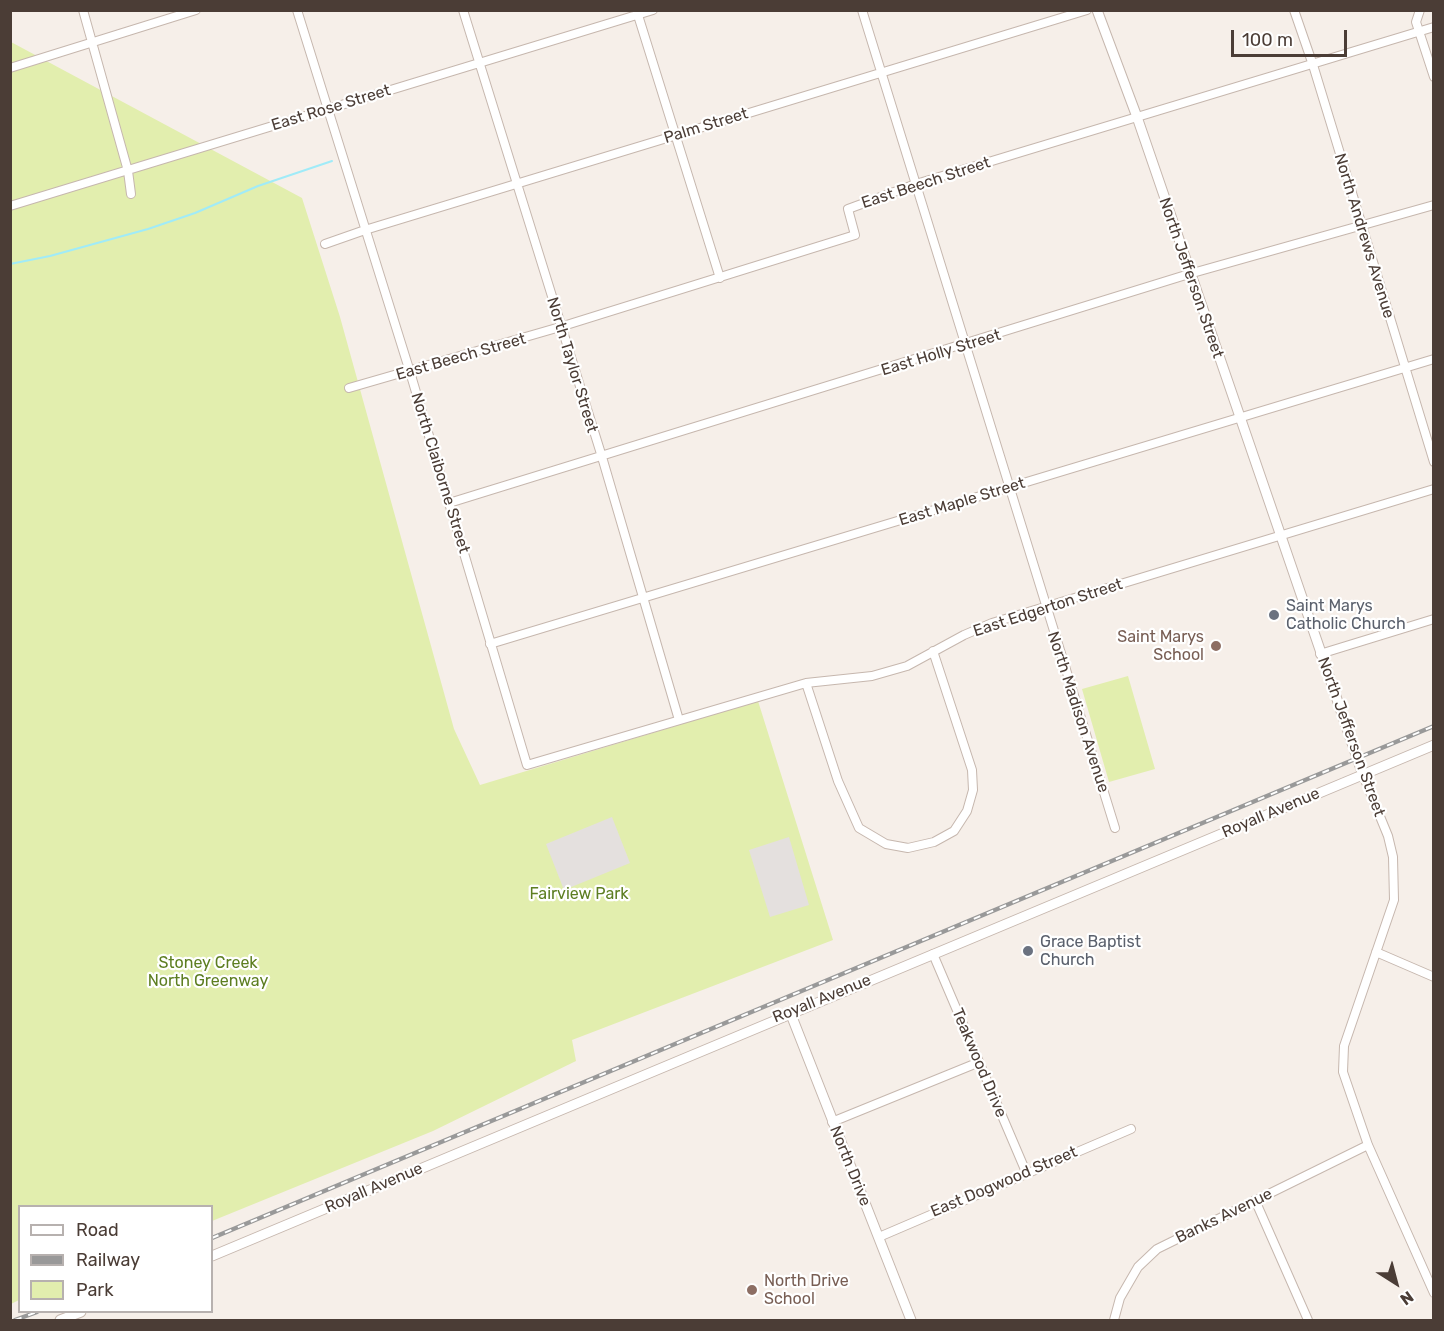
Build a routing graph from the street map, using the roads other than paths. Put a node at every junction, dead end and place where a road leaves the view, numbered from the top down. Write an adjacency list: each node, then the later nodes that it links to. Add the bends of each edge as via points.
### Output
1 (83, 10): 14 (street)
2 (196, 10): 14 (street)
3 (297, 10): 20 (street, North Claiborne Street)
4 (463, 10): 15 (street, North Taylor Street)
5 (653, 10): 11 (street, East Rose Street)
6 (862, 10): 18 (street, North Madison Avenue)
7 (1088, 10): 18 (street, Palm Street)
8 (1097, 10): 21 (street, North Jefferson Street)
9 (1294, 10): 16 (street, North Andrews Avenue)
10 (1420, 10): 13 (street, via 1416,22)
11 (637, 13): 15 (street, East Rose Street); 22 (street)
12 (1434, 27): 13 (street, East Beech Street)
13 (1419, 32): 16 (street, East Beech Street); 19 (street)
14 (93, 44): 17 (street); 23 (street)
15 (480, 63): 20 (street, East Rose Street); 24 (street, North Taylor Street)
16 (1313, 65): 21 (street, East Beech Street); 29 (street, North Andrews Avenue)
17 (10, 68)
18 (882, 72): 22 (street, Palm Street); 25 (street, North Madison Avenue)
19 (1434, 77)
20 (327, 109): 23 (street, East Rose Street); 30 (street, North Claiborne Street)
21 (1137, 117): 25 (street, East Beech Street); 32 (street, North Jefferson Street)
22 (676, 135): 24 (street, Palm Street); 33 (street)
23 (128, 171): 26 (street); 28 (street, East Rose Street)
24 (517, 183): 30 (street, Palm Street); 34 (street, North Taylor Street)
25 (916, 184): 33 (street, East Beech Street, via 848,209 855,235); 35 (street, North Madison Avenue)
26 (131, 194)
27 (1434, 205): 29 (street, East Holly Street)
28 (10, 206)
29 (1362, 226): 32 (street, East Holly Street); 37 (street, North Andrews Avenue)
30 (364, 230): 31 (street, Palm Street); 38 (street, North Claiborne Street)
31 (325, 244)
32 (1189, 274): 35 (street, East Holly Street); 40 (street, North Jefferson Street)
33 (720, 278): 34 (street, East Beech Street)
34 (560, 327): 38 (street, East Beech Street); 41 (street, North Taylor Street)
35 (967, 345): 41 (street, East Holly Street); 43 (street, North Madison Avenue)
36 (1434, 359): 37 (street, East Maple Street)
37 (1403, 368): 40 (street, East Maple Street); 42 (street, North Andrews Avenue)
38 (410, 372): 39 (street, East Beech Street); 45 (street, North Claiborne Street)
39 (349, 388)
40 (1238, 417): 43 (street, East Maple Street); 46 (street, North Jefferson Street)
41 (602, 458): 45 (street, East Holly Street); 47 (street, North Taylor Street)
42 (1434, 462)
43 (1009, 488): 47 (street, East Maple Street); 48 (street, North Madison Avenue)
44 (1434, 489): 46 (street, East Edgerton Street)
45 (449, 503): 50 (street, North Claiborne Street)
46 (1279, 536): 48 (street, East Edgerton Street); 52 (street, North Jefferson Street)
47 (644, 598): 50 (street, East Maple Street); 54 (street, North Taylor Street)
48 (1045, 608): 51 (street, East Edgerton Street, via 992,624); 58 (street, North Madison Avenue)
49 (1434, 620): 52 (street)
50 (490, 644): 56 (street, North Claiborne Street)
51 (933, 651): 53 (street, East Edgerton Street, via 907,666 872,676); 53 (street, via 972,770 973,790 967,811 954,831 934,842 908,848 897,846 877,840 859,828 838,781)
52 (1320, 654): 57 (street, North Jefferson Street)
53 (806, 683): 54 (street, East Edgerton Street)
54 (679, 720): 56 (street, East Edgerton Street)
55 (1434, 745): 57 (street, Royall Avenue)
56 (527, 765)
57 (1363, 775): 59 (street, North Jefferson Street, via 1393,857 1394,900); 60 (street, Royall Avenue)
58 (1115, 828)
59 (1376, 952): 61 (street); 66 (street, North Jefferson Street, via 1344,1046 1343,1072)
60 (933, 954): 62 (street, Royall Avenue); 63 (street, Teakwood Drive)
61 (1434, 977)
62 (790, 1012): 64 (street, North Drive); 70 (street, Royall Avenue)
63 (977, 1063): 64 (street); 67 (street, Teakwood Drive)
64 (832, 1122): 69 (street, North Drive)
65 (1131, 1129): 67 (street, East Dogwood Street)
66 (1368, 1145): 68 (street, Banks Avenue); 71 (street, North Jefferson Street)
67 (1026, 1172): 69 (street, East Dogwood Street)
68 (1255, 1200): 75 (street, Banks Avenue, via 1157,1249 1138,1267 1120,1298); 76 (street)
69 (879, 1237): 74 (street, North Drive)
70 (213, 1257)
71 (1434, 1293)
72 (76, 1313): 73 (street)
73 (60, 1320)
74 (911, 1320)
75 (1114, 1320)
76 (1308, 1320)

